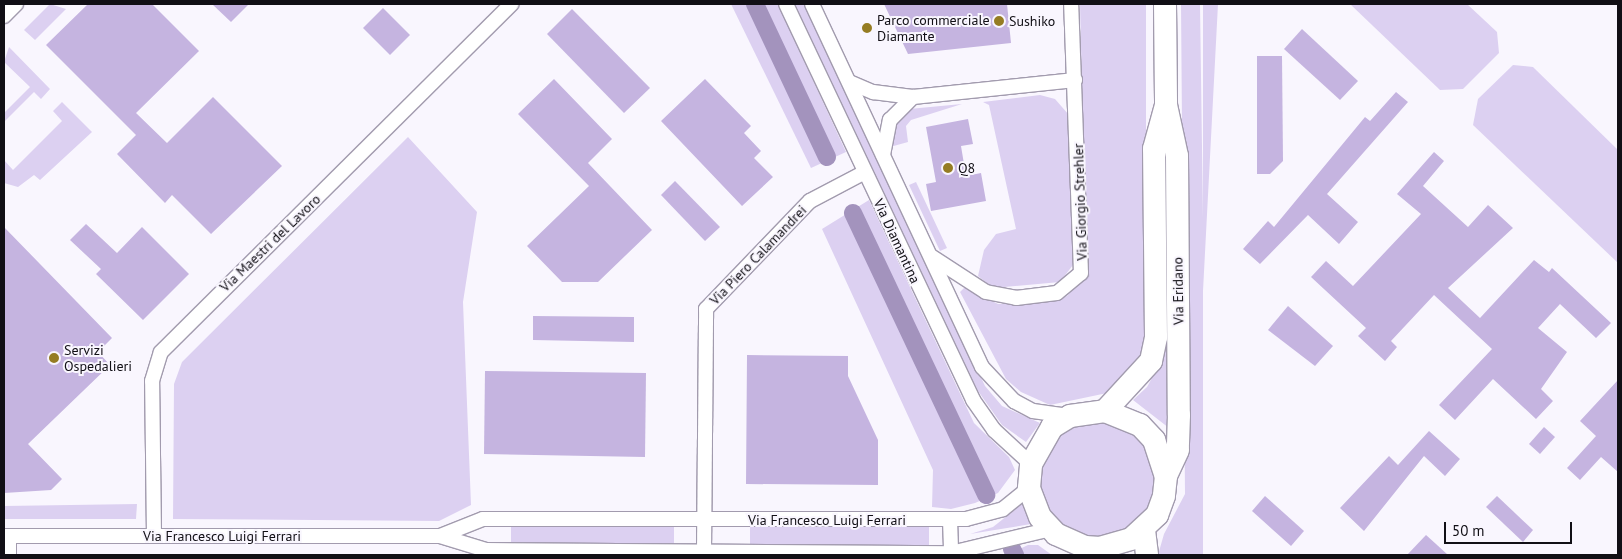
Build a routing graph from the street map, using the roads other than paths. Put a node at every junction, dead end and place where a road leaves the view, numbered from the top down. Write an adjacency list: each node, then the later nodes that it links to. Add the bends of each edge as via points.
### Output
1 (16, 4): 7 (street)
2 (512, 4): 25 (street, Via Maestri del Lavoro, via 161,352 152,381)
3 (786, 4): 13 (street, Via Diamantina)
4 (812, 4): 9 (street, Via Diamantina)
5 (1071, 4): 8 (street, Via Giorgio Strehler)
6 (1166, 4): 11 (main road, Via Eridano)
7 (4, 16)
8 (1075, 80): 10 (street); 14 (street, Via Giorgio Strehler, via 1083,266 1077,280 1057,293 1000,296 960,278)
9 (848, 82): 10 (street, via 880,94); 12 (street, Via Diamantina)
10 (913, 97): 12 (street, via 890,120)
11 (1166, 105): 15 (main road, Via Eridano, via 1154,149 1156,337 1143,374); 18 (main road, Via Eridano, via 1177,156 1179,415 1178,450)
12 (883, 156): 14 (street, Via Diamantina)
13 (865, 172): 17 (street, Via Diamantina, via 973,400 994,430); 20 (street, Via Piero Calamandrei, via 810,201 706,309)
14 (929, 255): 16 (street, Via Diamantina, via 992,381 1033,411)
15 (1105, 411): 16 (main road); 18 (main road, Via Eridano, via 1140,426 1163,457)
16 (1070, 416): 17 (main road, via 1043,438)
17 (1031, 464): 19 (main road)
18 (1166, 476): 22 (main road, Via Eridano, via 1157,514)
19 (1030, 488): 21 (street, Via Francesco Luigi Ferrari, via 998,510); 23 (main road, via 1033,503)
20 (704, 520): 21 (street, Via Francesco Luigi Ferrari); 26 (street, Via Francesco Luigi Ferrari, via 484,519); 27 (street)
21 (950, 520): 28 (street)
22 (1144, 530): 23 (main road, Via Eridano, via 1116,545 1100,548 1070,542); 31 (main road)
23 (1053, 531): 28 (street, Via Francesco Luigi Ferrari); 30 (main road)
24 (7, 536): 25 (street, Via Francesco Luigi Ferrari); 29 (street)
25 (154, 536): 26 (street, Via Francesco Luigi Ferrari)
26 (440, 536): 27 (street, Via Francesco Luigi Ferrari, via 486,550)
27 (704, 551): 28 (street, Via Francesco Luigi Ferrari)
28 (951, 553)
29 (9, 555)
30 (1070, 555)
31 (1147, 555)

